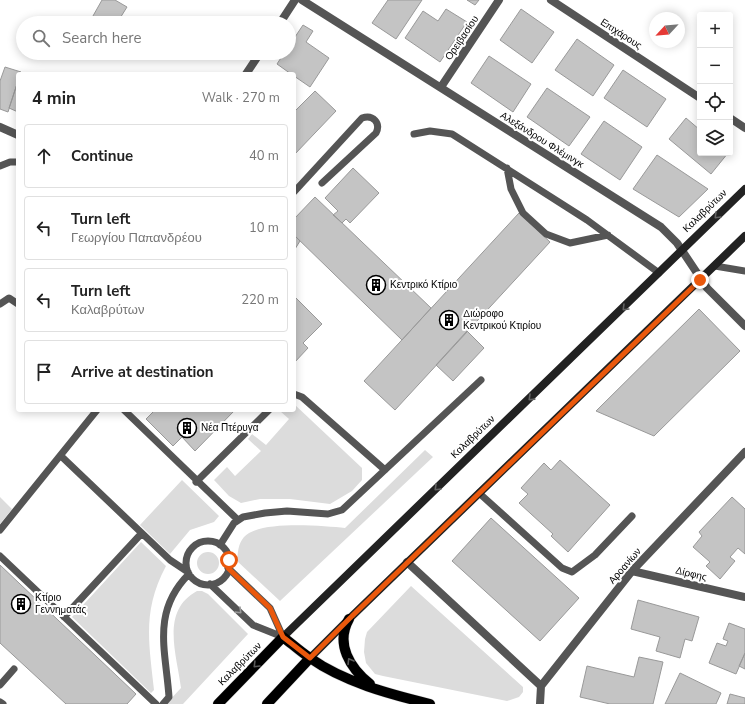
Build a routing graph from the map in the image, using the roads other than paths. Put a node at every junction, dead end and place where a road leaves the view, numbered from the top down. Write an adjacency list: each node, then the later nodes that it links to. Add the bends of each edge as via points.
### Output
1 (295, 0): 5 (street)
2 (302, 0): 8 (street, Αλεξάνδρου Φλέμινγκ)
3 (499, 0): 8 (street, Ορειβασίου)
4 (551, 0): 9 (street, Επιχάρους)
5 (285, 16)
6 (255, 60): 7 (street)
7 (247, 72)
8 (441, 87): 23 (street, Αλεξάνδρου Φλέμινγκ, via 662,227)
9 (697, 96)
10 (733, 120): 12 (street)
11 (0, 127): 13 (street)
12 (745, 128)
13 (16, 134)
14 (414, 134): 17 (lane, via 430,131 452,134)
15 (16, 162): 16 (lane)
16 (0, 166)
17 (507, 168): 21 (lane); 21 (lane, via 511,189 523,213 546,234 570,242)
18 (322, 183): 20 (lane, via 376,133 378,129 375,120 367,116 362,118)
19 (745, 189): 23 (main road, Καλαβρύτων, one-way to 23)
20 (296, 190)
21 (608, 235): 26 (lane)
22 (745, 236): 24 (main road)
23 (682, 250): 26 (main road, Καλαβρύτων); 27 (street, Αλεξάνδρου Φλέμινγκ)
24 (715, 266): 25 (lane); 27 (main road)
25 (745, 271)
26 (660, 273): 55 (main road, Καλαβρύτων, one-way to 55)
27 (700, 280): 30 (street, Αλεξάνδρου Φλέμινγκ); 40 (main road)
28 (16, 303): 29 (lane, via 9,298)
29 (0, 304)
30 (745, 326)
31 (482, 380): 38 (lane)
32 (296, 395): 38 (lane, via 302,397)
33 (95, 412): 37 (lane)
34 (126, 412): 39 (lane)
35 (267, 412): 39 (lane)
36 (745, 452): 49 (street, Αροανίων)
37 (60, 456): 43 (lane); 44 (lane)
38 (385, 470): 42 (lane, via 348,506 335,513 269,512)
39 (196, 482): 42 (lane)
40 (479, 493): 41 (lane, via 562,568 572,572 588,561); 47 (main road)
41 (632, 516)
42 (238, 520): 45 (lane)
43 (0, 530)
44 (141, 534): 50 (lane); 53 (lane)
45 (220, 545): 48 (lane, via 228,555); 50 (lane, via 206,541 193,546 186,558)
46 (0, 556): 53 (lane)
47 (407, 562): 54 (main road); 59 (street)
48 (228, 568): 51 (lane, via 222,579); 55 (lane, via 270,608)
49 (632, 571): 52 (street, Δίρφης); 59 (street, Αροανίων)
50 (189, 573): 51 (lane, via 197,582); 64 (lane, via 177,588 165,615 162,638 169,698)
51 (210, 584): 55 (lane, one-way to 55, via 253,625)
52 (745, 597)
53 (64, 617): 63 (lane)
54 (349, 619): 56 (main road); 60 (main road, one-way to 54, via 355,670 344,650 343,637)
55 (283, 637): 56 (main road); 65 (main road, Καλαβρύτων, one-way to 65)
56 (310, 658): 60 (main road, via 337,673); 66 (main road)
57 (14, 669): 58 (lane)
58 (0, 685)
59 (541, 686): 68 (street)
60 (377, 689): 67 (main road)
61 (0, 702): 62 (lane)
62 (3, 704)
63 (156, 704)
64 (163, 704)
65 (218, 704)
66 (267, 704)
67 (430, 704)
68 (540, 704)

